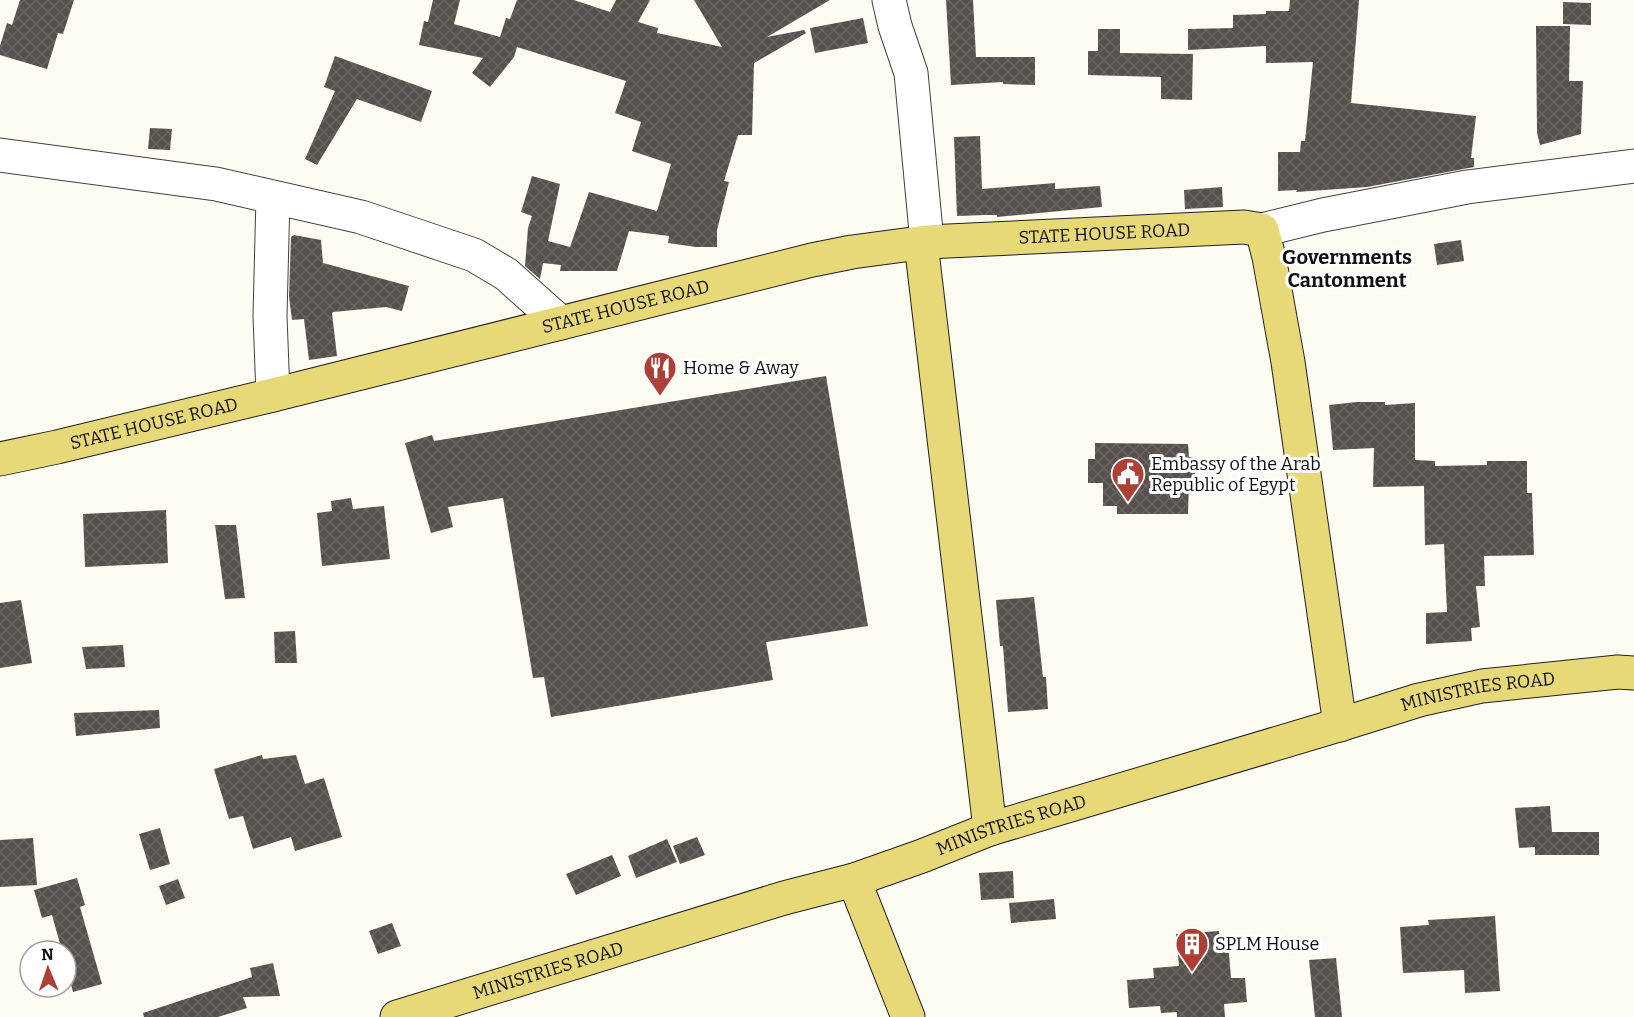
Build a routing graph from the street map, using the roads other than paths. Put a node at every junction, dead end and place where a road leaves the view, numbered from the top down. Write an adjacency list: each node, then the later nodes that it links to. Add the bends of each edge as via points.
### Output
1 (889, 0): 6 (street, via 911,73)
2 (0, 155): 4 (street, via 216,184)
3 (1634, 166): 5 (street, STATE HOUSE ROAD, via 1467,187)
4 (273, 197): 7 (street, via 361,217 474,255 506,274); 8 (street)
5 (1262, 230): 6 (main road, STATE HOUSE ROAD, via 1244,227); 11 (main road, via 1288,362)
6 (924, 242): 7 (main road, STATE HOUSE ROAD, via 812,260); 12 (main road)
7 (561, 323): 8 (main road, STATE HOUSE ROAD)
8 (273, 395): 9 (main road, STATE HOUSE ROAD)
9 (0, 459)
10 (1634, 673): 11 (main road, MINISTRIES ROAD, via 1482,686 1419,700)
11 (1340, 725): 12 (main road, MINISTRIES ROAD)
12 (990, 828): 13 (main road, MINISTRIES ROAD)
13 (854, 880): 14 (main road, MINISTRIES ROAD); 15 (main road)
14 (398, 1017)
15 (908, 1017)

